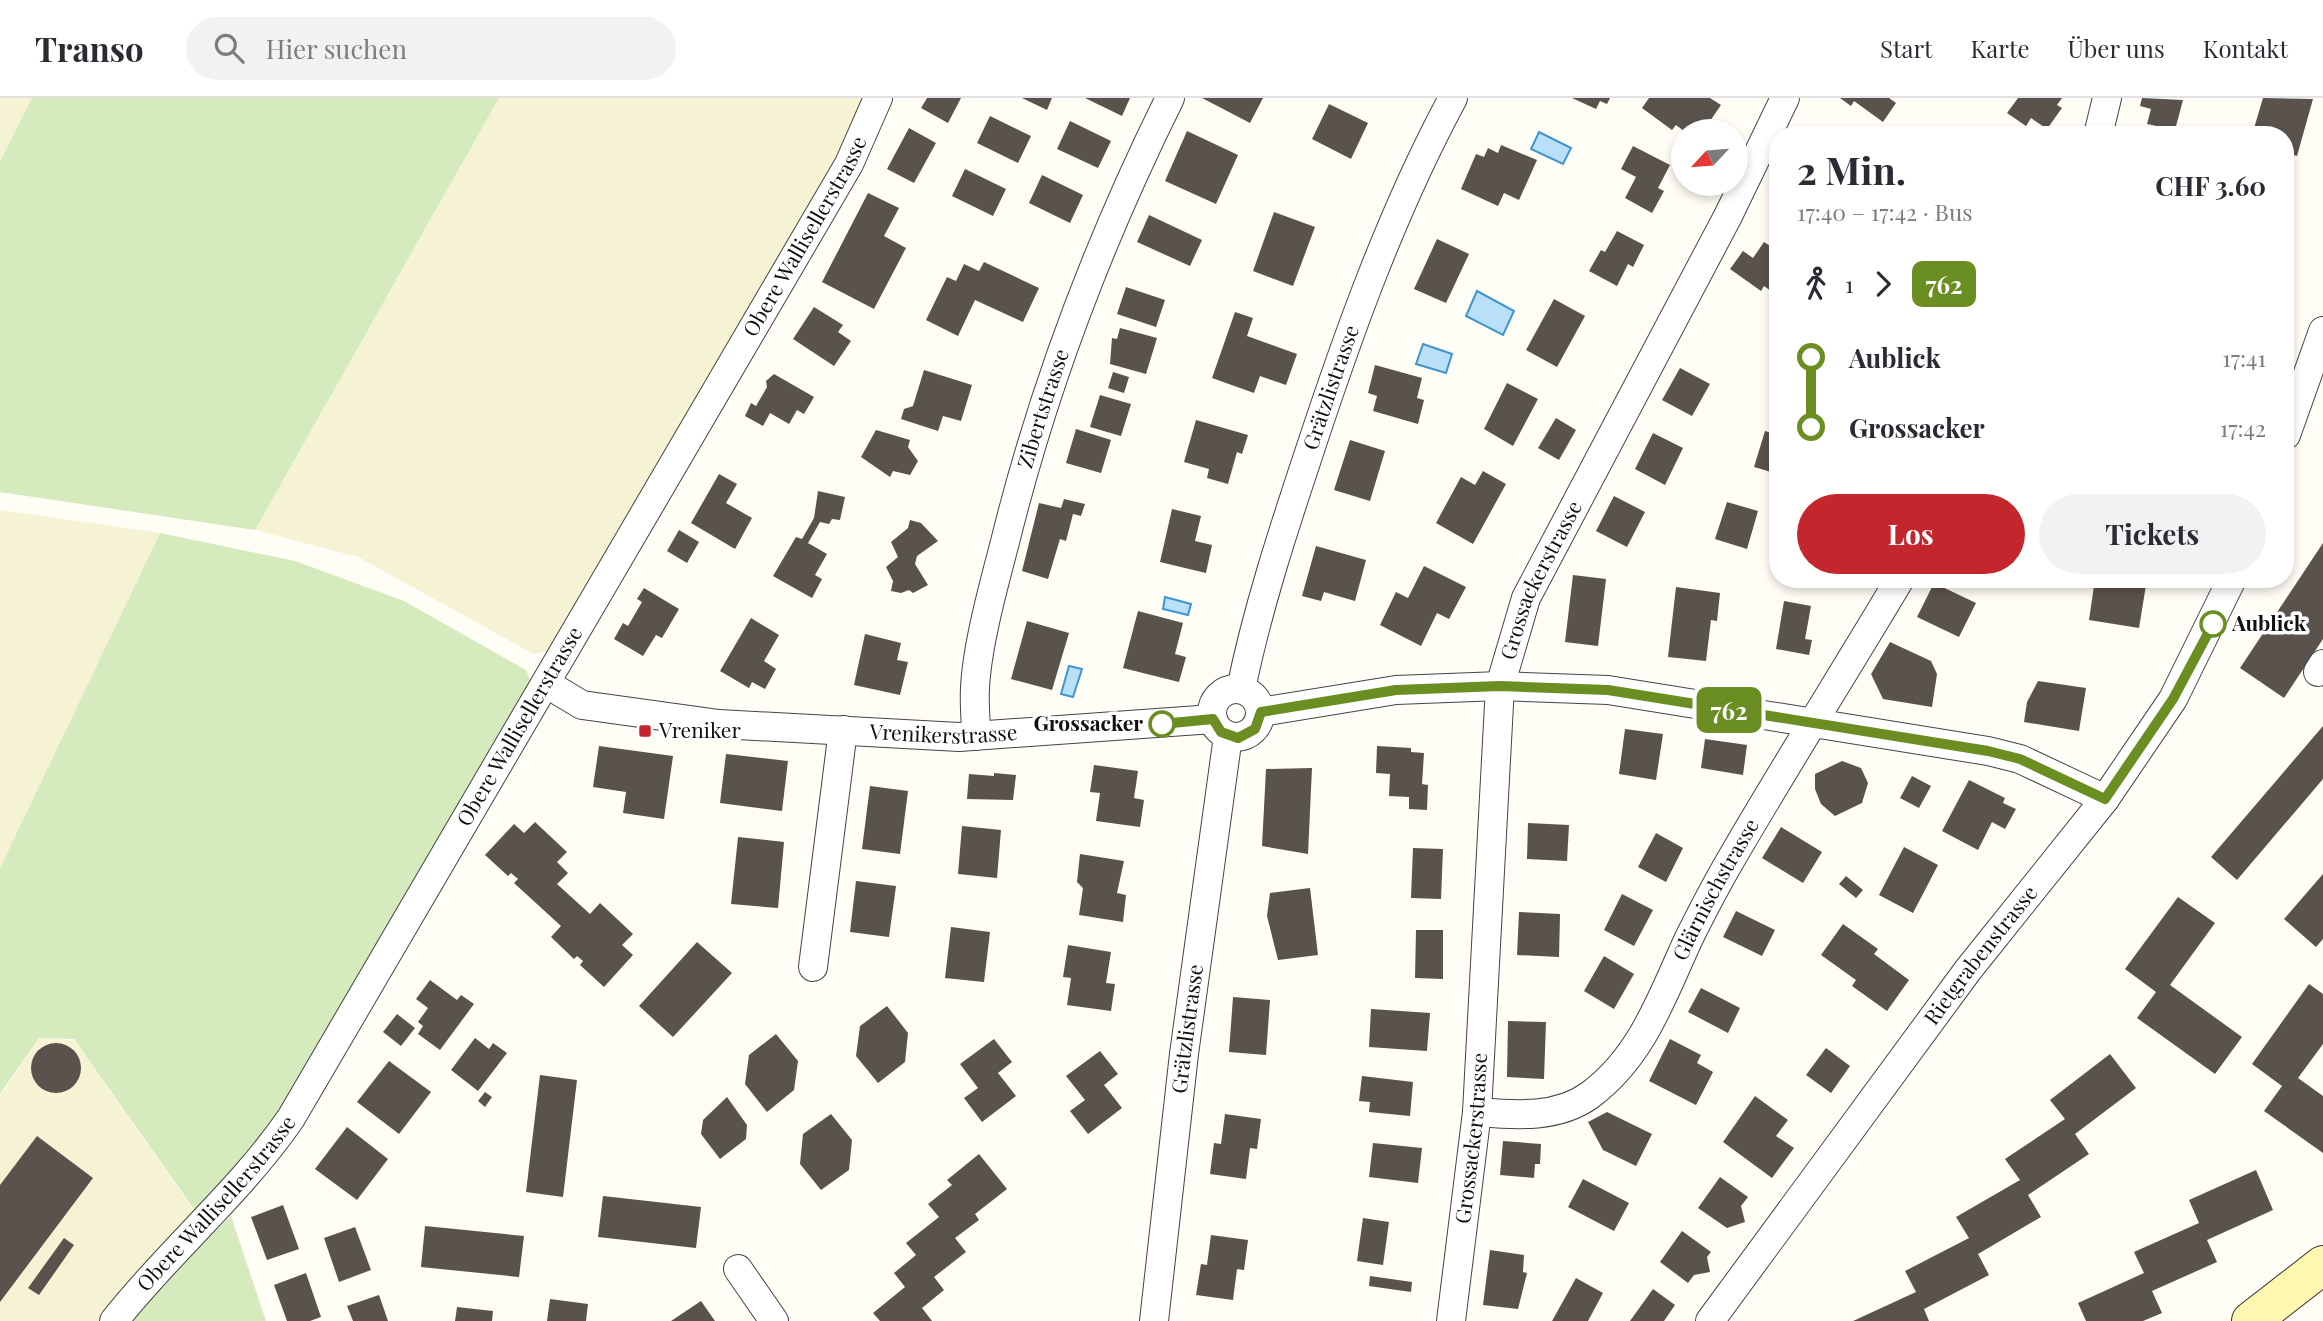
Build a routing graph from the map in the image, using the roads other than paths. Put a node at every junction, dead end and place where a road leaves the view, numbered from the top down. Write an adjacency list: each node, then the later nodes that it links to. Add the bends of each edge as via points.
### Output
1 (878, 98): 13 (street, Obere Wallisellerstrasse, via 849,164)
2 (1170, 98): 20 (street, Zibertstrasse, via 1087,284 1020,481 975,687)
3 (1453, 98): 15 (street, Grätzlistrasse, via 1368,290 1326,401 1270,576)
4 (1785, 98): 6 (street, Grossackerstrasse)
5 (2108, 98): 7 (street)
6 (1771, 126)
7 (2100, 126)
8 (1769, 131): 14 (street, Grossackerstrasse, via 1526,598)
9 (2323, 331): 10 (street)
10 (2294, 413)
11 (1895, 588): 17 (street, Glärnischstrasse)
12 (2228, 588): 21 (street, Rietgrabenstrasse, via 2173,699)
13 (547, 684): 19 (street, Vrenikerstrasse, via 582,705 631,713 719,724); 26 (street, Obere Wallisellerstrasse, via 291,1118 242,1183 151,1273)
14 (1500, 686): 16 (street, via 1396,690); 17 (street, via 1608,690); 23 (street, Grossackerstrasse)
15 (1241, 689): 16 (street, via 1255,697); 18 (street, via 1219,696 1212,711)
16 (1261, 712): 18 (street, via 1255,729 1238,738)
17 (1812, 724): 21 (street, via 2020,759); 23 (street, Glärnischstrasse, via 1729,862 1659,1009 1613,1075 1588,1096 1560,1110 1517,1115)
18 (1221, 728): 20 (street, Vrenikerstrasse); 28 (street, Grätzlistrasse)
19 (843, 730): 20 (street, Vrenikerstrasse); 22 (street, Vrenikerstrasse)
20 (976, 736)
21 (2105, 799): 30 (street, Rietgrabenstrasse, via 1968,970)
22 (813, 967)
23 (1477, 1112): 29 (street, Grossackerstrasse)
24 (2323, 1265): 31 (main road)
25 (738, 1269): 27 (street)
26 (114, 1321)
27 (774, 1321)
28 (1154, 1321)
29 (1451, 1321)
30 (1710, 1321)
31 (2250, 1321)

